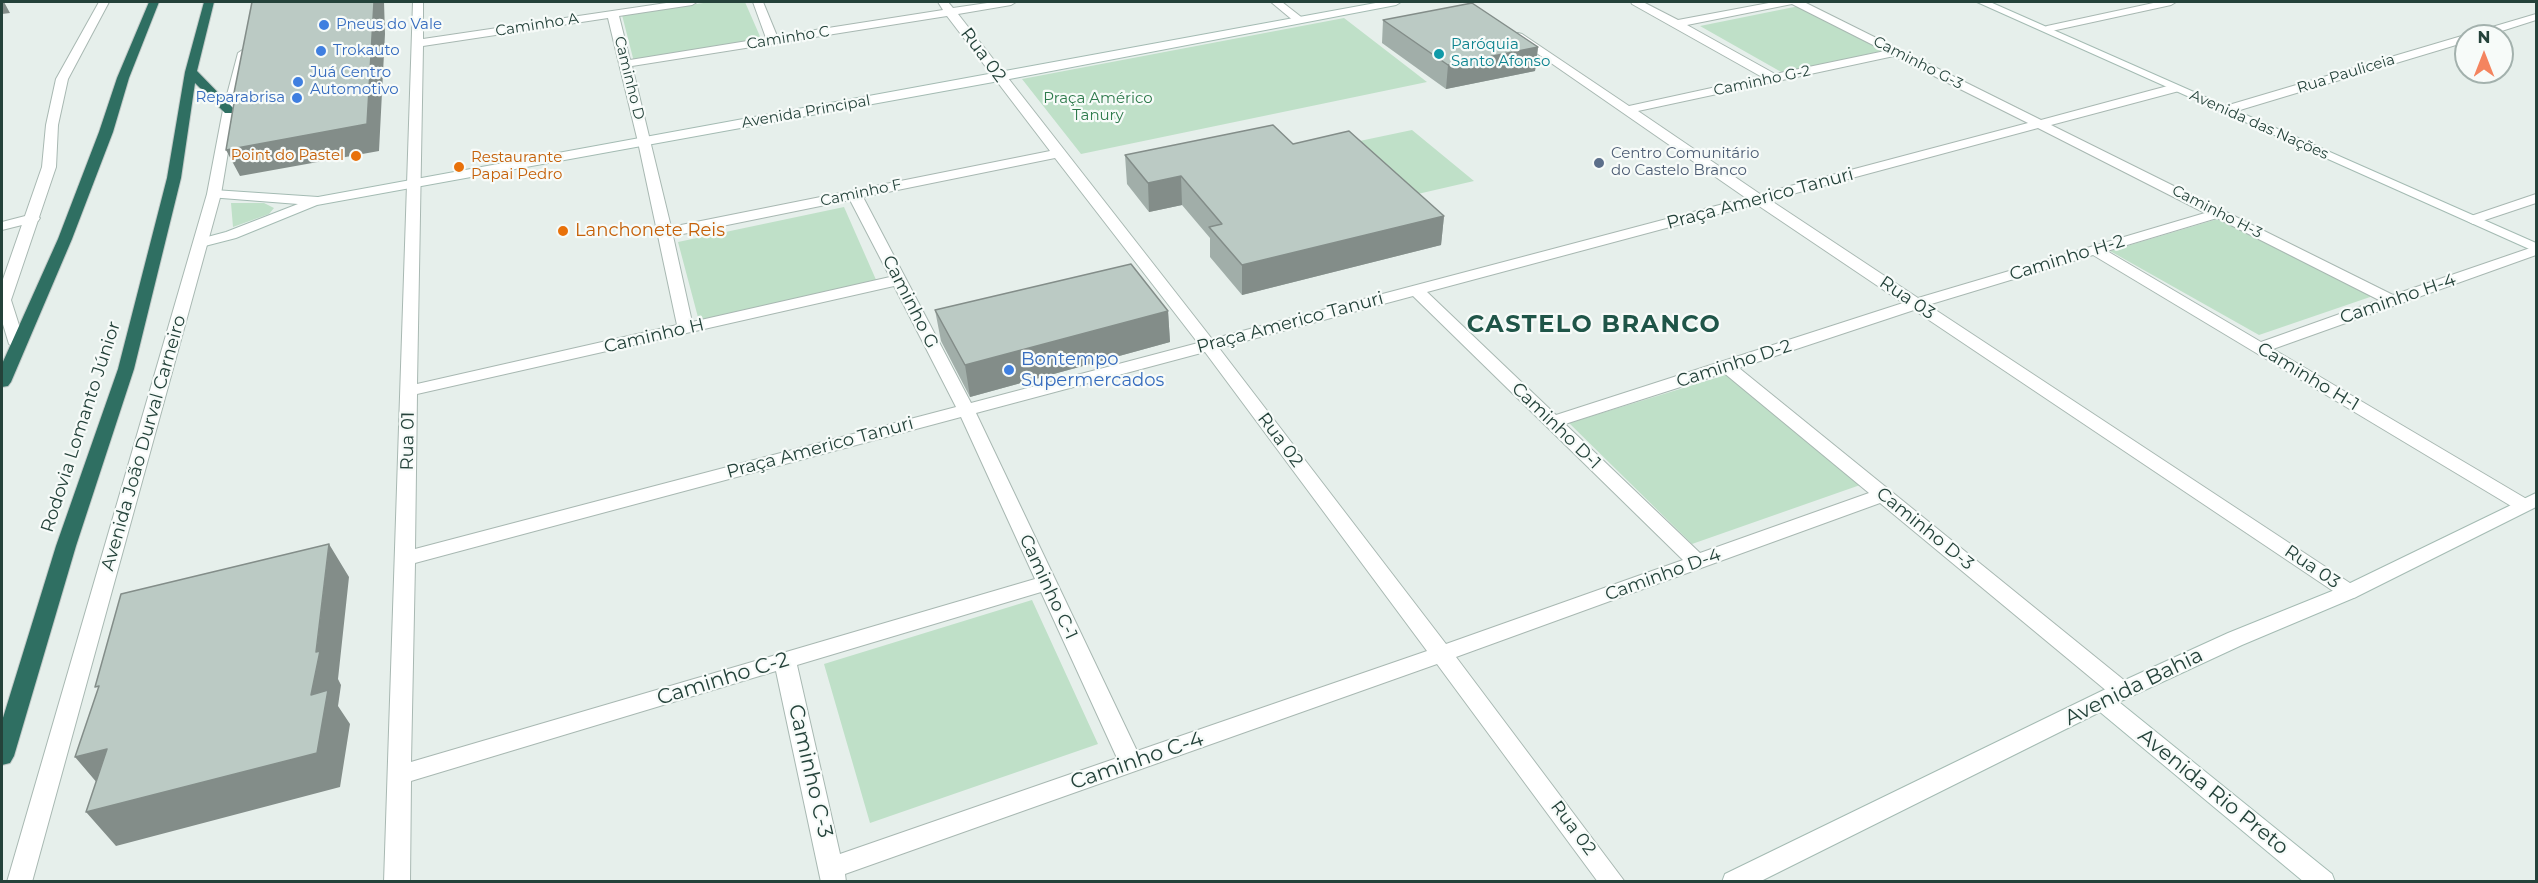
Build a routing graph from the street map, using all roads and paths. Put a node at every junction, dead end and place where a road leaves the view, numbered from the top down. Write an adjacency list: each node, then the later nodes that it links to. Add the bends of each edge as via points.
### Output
1 (104, 2): 47 (street, via 62,79 52,125 49,167)
2 (154, 2): 60 (highway, via 64,239)
3 (209, 2): 30 (highway, Rodovia Lomanto Júnior)
4 (418, 2): 27 (street, Rua 01)
5 (692, 2): 17 (street, Caminho A)
6 (758, 2): 25 (street)
7 (943, 2): 16 (street, Rua 02)
8 (1011, 2): 16 (street, Caminho C)
9 (1276, 2): 19 (street)
10 (1396, 2): 19 (street, Avenida Principal)
11 (1636, 2): 20 (street)
12 (1788, 2): 20 (street)
13 (1796, 2): 28 (street, Caminho G-3)
14 (1982, 2): 22 (street, Avenida das Nações)
15 (2170, 2): 22 (street)
16 (951, 12): 25 (street, Caminho C); 31 (street, Rua 02)
17 (613, 14): 27 (street, Caminho A); 29 (street, Caminho D)
18 (2536, 17): 21 (street)
19 (1299, 20): 31 (street, Avenida Principal)
20 (1677, 24): 32 (street)
21 (2513, 24)
22 (2047, 29): 33 (street, Avenida das Nações)
23 (1508, 30): 35 (street, Rua 03)
24 (248, 36): 34 (street, Avenida João Durval Carneiro)
25 (773, 40): 29 (street, Caminho C)
26 (2454, 42): 36 (street, Rua Pauliceia)
27 (418, 43): 40 (street, Rua 01)
28 (1896, 52): 32 (street, Caminho G-2); 37 (street, Caminho G-3)
29 (626, 64): 38 (street, Caminho D)
30 (191, 72): 34 (highway); 77 (highway, Rodovia Lomanto Júnior, via 174,178 126,369 66,546)
31 (999, 77): 38 (street, Avenida Principal); 39 (street, Rua 02)
32 (1773, 78): 35 (street, Caminho G-2)
33 (2175, 88): 36 (street, Avenida das Nações); 37 (street, Praça Americo Tanuri)
34 (229, 110): 41 (street, Avenida João Durval Carneiro)
35 (1627, 110): 44 (street, Rua 03)
36 (2226, 110): 48 (street, Avenida das Nações)
37 (2041, 124): 44 (street, Praça Americo Tanuri); 46 (street, Caminho H-3)
38 (645, 142): 40 (street, Avenida Principal); 50 (street, Caminho D)
39 (1058, 153): 42 (street, Caminho F); 61 (street, Rua 02)
40 (414, 183): 45 (street, Avenida Principal); 65 (street, Rua 01)
41 (214, 194): 45 (street, Avenida Principal); 51 (street, Avenida João Durval Carneiro)
42 (854, 194): 50 (street, Caminho F); 54 (street, Caminho G)
43 (2536, 198): 48 (street)
44 (1758, 199): 55 (street, Praça Americo Tanuri); 58 (street, Rua 03)
45 (318, 201): 51 (street)
46 (2219, 213): 52 (street, Caminho H-2); 57 (street, Caminho H-3)
47 (33, 218): 49 (street); 56 (street)
48 (2473, 220): 53 (street, Avenida das Nações)
49 (2, 226)
50 (665, 232): 59 (street, Caminho D)
51 (201, 243): 81 (street, Avenida João Durval Carneiro)
52 (2093, 249): 58 (street, Caminho H-2); 62 (street, Caminho H-1)
53 (2536, 249): 57 (street, Caminho H-4)
54 (899, 280): 59 (street, Caminho H); 66 (street, Caminho G)
55 (1416, 290): 61 (street, Praça Americo Tanuri); 67 (street, Caminho D-1)
56 (2, 300): 60 (street)
57 (2393, 301): 62 (street, Caminho H-4)
58 (1915, 304): 63 (street, Caminho D-2); 73 (street, Rua 03)
59 (686, 328): 65 (street, Caminho H)
60 (17, 344): 64 (highway)
61 (1208, 345): 66 (street, Praça Americo Tanuri); 74 (street, Rua 02)
62 (2259, 348): 69 (street, Caminho H-1)
63 (1727, 367): 67 (street, Caminho D-2); 68 (street, Caminho D-3)
64 (2, 382)
65 (409, 391): 70 (street, Rua 01)
66 (966, 410): 70 (street, Praça Americo Tanuri); 72 (street, Caminho C-1)
67 (1552, 422): 71 (street, Caminho D-1)
68 (1883, 495): 71 (street, Caminho D-4); 76 (street, Caminho D-3)
69 (2530, 502): 73 (street, Avenida Bahia)
70 (405, 559): 79 (street, Rua 01)
71 (1697, 562): 74 (street, Caminho D-4)
72 (1047, 583): 75 (street, Caminho C-2); 78 (street, Caminho C-1)
73 (2349, 592): 76 (street, Avenida Bahia)
74 (1442, 654): 78 (street, Caminho C-4); 83 (street, Rua 02)
75 (785, 661): 79 (street, Caminho C-2); 80 (street, Caminho C-3)
76 (2113, 696): 84 (street, Avenida Bahia); 85 (street, Avenida Rio Preto)
77 (2, 756)
78 (1131, 764): 80 (street, Caminho C-4)
79 (400, 775): 82 (street, Rua 01)
80 (833, 875)
81 (19, 882)
82 (397, 882)
83 (1613, 882)
84 (1734, 882)
85 (2323, 882)

